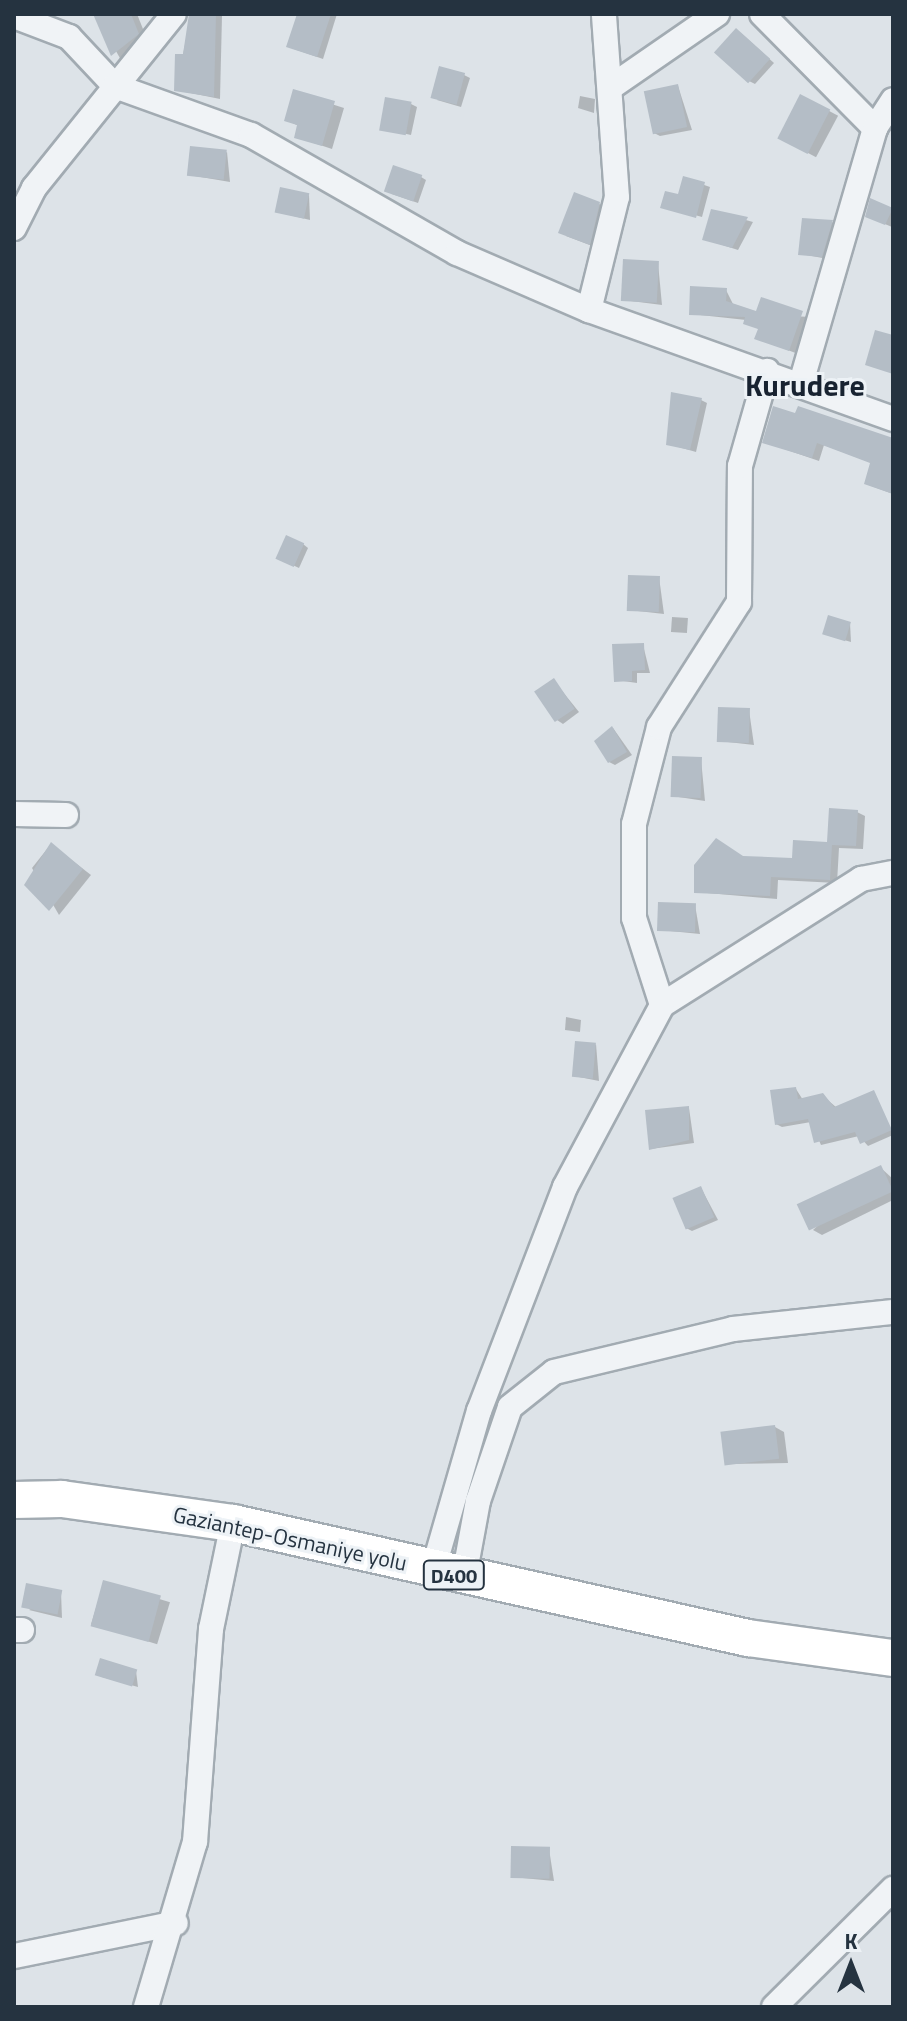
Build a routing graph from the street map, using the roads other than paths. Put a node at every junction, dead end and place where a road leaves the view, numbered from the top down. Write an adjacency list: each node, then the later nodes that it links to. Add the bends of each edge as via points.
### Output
1 (174, 14): 6 (street)
2 (604, 14): 7 (street)
3 (717, 14): 7 (street)
4 (762, 14): 9 (street)
5 (14, 16): 6 (street, via 69,37)
6 (115, 86): 10 (street, via 34,188); 11 (street, via 251,135 457,253)
7 (611, 87): 11 (street, via 617,197)
8 (893, 100): 9 (street)
9 (875, 128): 13 (street)
10 (14, 228)
11 (589, 310): 12 (street)
12 (767, 371): 13 (street); 18 (street, via 740,466 739,602 659,727 634,824 634,918)
13 (801, 383): 14 (street)
14 (893, 419)
15 (14, 814): 16 (street)
16 (66, 815)
17 (893, 873): 18 (street, via 861,879)
18 (662, 1005): 22 (street, via 565,1187 479,1411)
19 (893, 1312): 22 (street, via 733,1329 554,1372 510,1407)
20 (14, 1500): 21 (highway, Gaziantep-Osmaniye yolu / D400, via 62,1499)
21 (233, 1523): 22 (highway, Gaziantep-Osmaniye yolu / D400); 25 (street, via 211,1629 200,1807)
22 (448, 1574): 23 (highway, Gaziantep-Osmaniye yolu / D400, via 748,1638)
23 (893, 1658)
24 (893, 1889): 28 (street)
25 (176, 1923): 26 (street); 27 (street)
26 (14, 1956)
27 (146, 2007)
28 (774, 2007)

